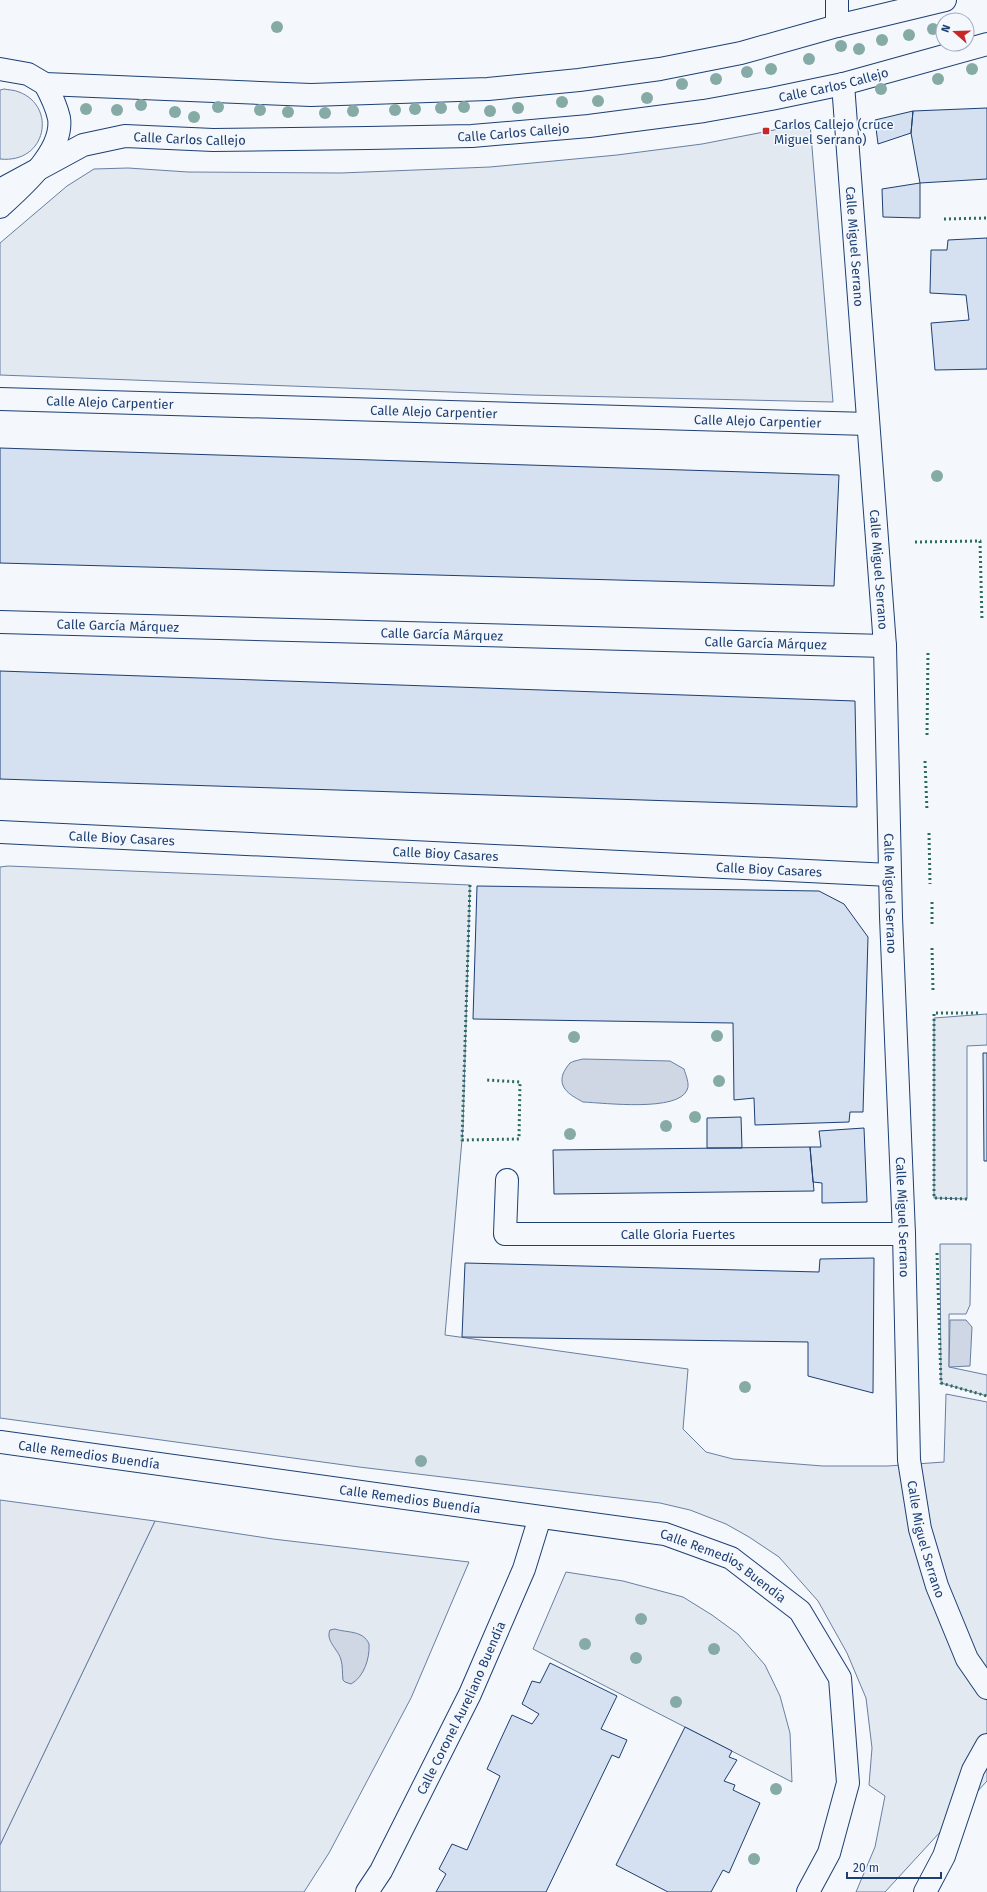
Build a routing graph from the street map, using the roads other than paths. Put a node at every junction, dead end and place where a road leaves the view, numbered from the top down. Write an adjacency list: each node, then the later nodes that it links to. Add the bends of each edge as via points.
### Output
1 (837, 0): 3 (street)
2 (945, 0): 3 (street)
3 (837, 26): 6 (street, via 741,53 660,70 488,89 311,95)
4 (987, 44): 7 (street, Calle Carlos Callejo)
5 (6, 72): 6 (street, via 28,74)
6 (45, 84): 8 (street, via 59,119 58,134)
7 (843, 84): 8 (street, Calle Carlos Callejo, via 696,112 589,126 472,136 213,140 125,136 83,145); 13 (street, Calle Miguel Serrano)
8 (38, 169): 9 (street, Calle Carlos Callejo); 10 (street); 11 (street)
9 (0, 172)
10 (0, 190)
11 (0, 206)
12 (0, 400): 13 (street, Calle Alejo Carpentier)
13 (868, 424): 15 (street, Calle Miguel Serrano)
14 (0, 622): 15 (street, Calle García Márquez)
15 (885, 646): 17 (street, Calle Miguel Serrano)
16 (0, 832): 17 (street, Calle Bioy Casares)
17 (890, 875): 19 (street, Calle Miguel Serrano)
18 (507, 1180): 19 (street, Calle Gloria Fuertes, via 505,1234)
19 (904, 1234): 22 (street, Calle Miguel Serrano, via 909,1460 920,1529 937,1586 964,1652)
20 (0, 1442): 21 (street, Calle Remedios Buendía)
21 (540, 1517): 24 (street, Calle Coronel Aureliano Buendía, via 524,1569 470,1694); 25 (street, Calle Remedios Buendía, via 665,1534 731,1558 800,1611 840,1678 848,1783 829,1853)
22 (987, 1688)
23 (987, 1745): 26 (street, via 973,1770 944,1856)
24 (368, 1892)
25 (808, 1892)
26 (925, 1892)

